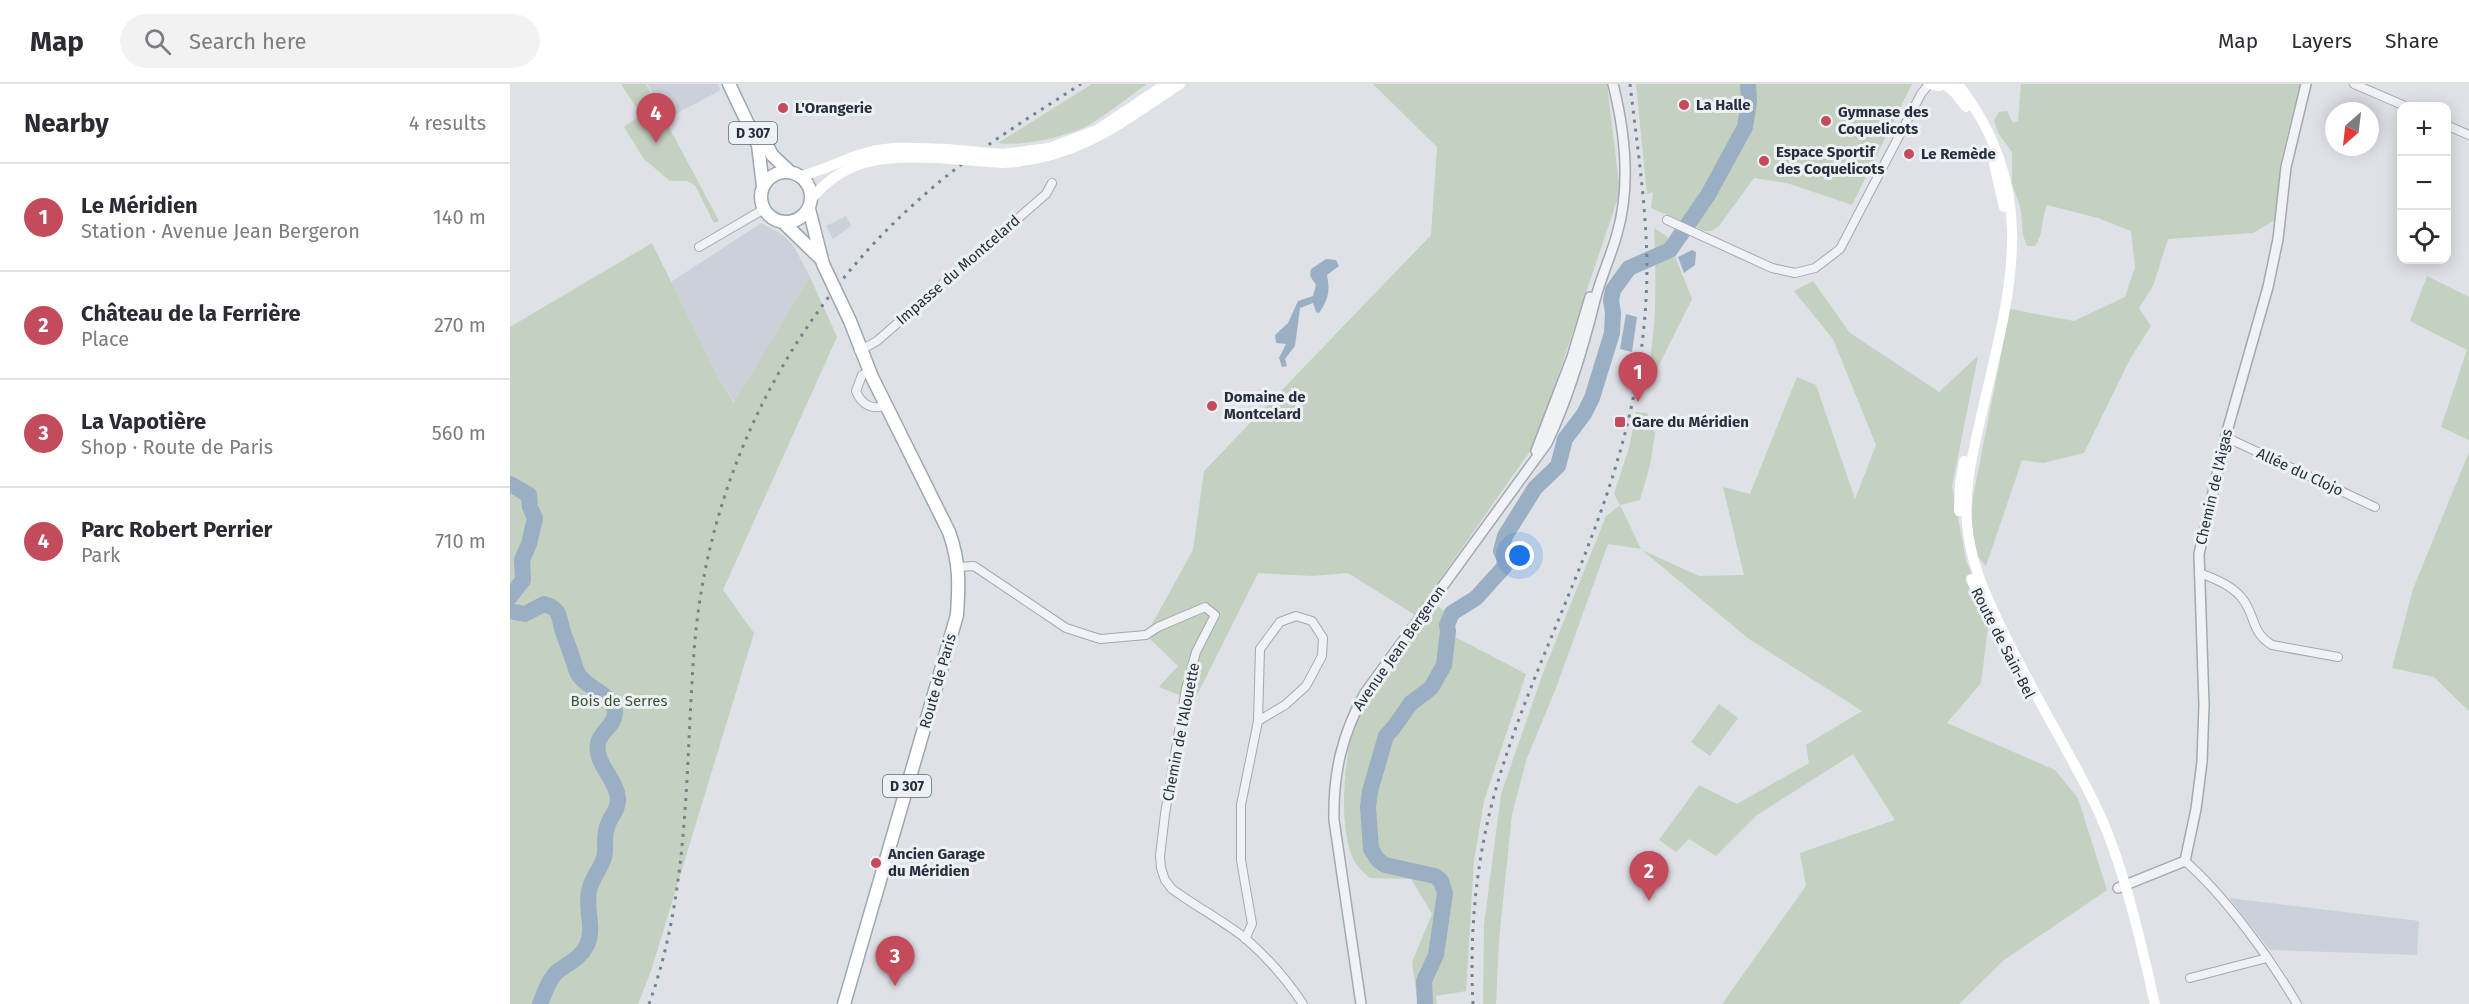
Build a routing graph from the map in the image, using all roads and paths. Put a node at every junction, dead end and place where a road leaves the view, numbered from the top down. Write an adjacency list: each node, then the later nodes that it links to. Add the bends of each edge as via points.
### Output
1 (729, 84): 17 (main road, D 307, via 758,145)
2 (735, 84): 15 (main road, D 307, via 772,155)
3 (1166, 84): 14 (main road, via 1097,130 1049,148)
4 (1180, 84): 14 (main road, via 1101,137 1052,156 1024,161)
5 (1613, 84): 40 (street, Avenue Jean Bergeron, via 1625,162 1619,220 1534,459 1365,693 1344,738 1336,767 1334,820)
6 (1930, 84): 7 (main road); 20 (street, via 1840,249 1815,268 1795,273 1772,268)
7 (1945, 84): 34 (main road, Route de Sain-Bel, via 1966,107 1992,160 2005,210 2007,240 2003,289 1959,485 1966,560 1981,602 2089,807)
8 (1958, 84): 34 (main road, Route de Sain-Bel, via 1992,141 2006,180 2013,244 2009,294 1970,466 1966,501 1969,548 2025,678 2096,804)
9 (2306, 84): 27 (street, Chemin de l'Aigas, via 2286,167 2268,287)
10 (2354, 84): 11 (street)
11 (2397, 103)
12 (2451, 127): 13 (street)
13 (2469, 135)
14 (1002, 158): 15 (main road, bridge, via 946,149 886,148 819,172); 18 (main road, bridge, via 884,158 865,162 824,183)
15 (795, 174): 17 (main road, via 775,175); 18 (main road, via 810,190)
16 (1052, 183): 24 (street, Impasse du Montcelard, via 1037,202 877,340)
17 (764, 186): 19 (main road)
18 (810, 203): 21 (main road, via 799,220); 23 (main road, Route de Paris)
19 (764, 210): 21 (main road); 22 (street)
20 (1667, 220)
21 (784, 223): 23 (main road, Route de Paris / D 307)
22 (699, 247)
23 (822, 262): 24 (main road, Route de Paris / D 307, bridge)
24 (861, 347): 25 (main road, Route de Paris / D 307)
25 (868, 370): 26 (main road, Route de Paris / D 307); 26 (street, via 856,391 859,399 866,406)
26 (886, 405): 29 (main road, Route de Paris / D 307, via 949,532)
27 (2226, 435): 28 (street, Allée du Clojo); 30 (street, Chemin de l'Aigas, via 2203,528)
28 (2375, 507)
29 (959, 567): 35 (street, Chemin de l'Alouette, via 974,566 1066,628 1100,639 1146,635 1205,607 1215,615 1196,652 1186,688 1165,814 1161,868 1172,889); 38 (main road, Route de Paris / D 307, via 957,615)
30 (2199, 573): 31 (street, via 2242,597 2253,625 2272,645); 33 (street, Chemin de l'Aigas, via 2202,762)
31 (2338, 657)
32 (1258, 721): 32 (street, via 1260,649 1280,622 1296,616 1312,621 1323,638 1322,656 1306,686); 35 (street, via 1241,805 1241,860 1252,924)
33 (2185, 861): 34 (street); 36 (street, via 2205,878)
34 (2121, 886): 41 (main road, Route de Sain-Bel)
35 (1245, 939): 39 (street, Chemin de l'Alouette, via 1290,985)
36 (2267, 958): 37 (street); 42 (street)
37 (2190, 978)
38 (844, 1004)
39 (1302, 1004)
40 (1361, 1004)
41 (2155, 1004)
42 (2297, 1004)

